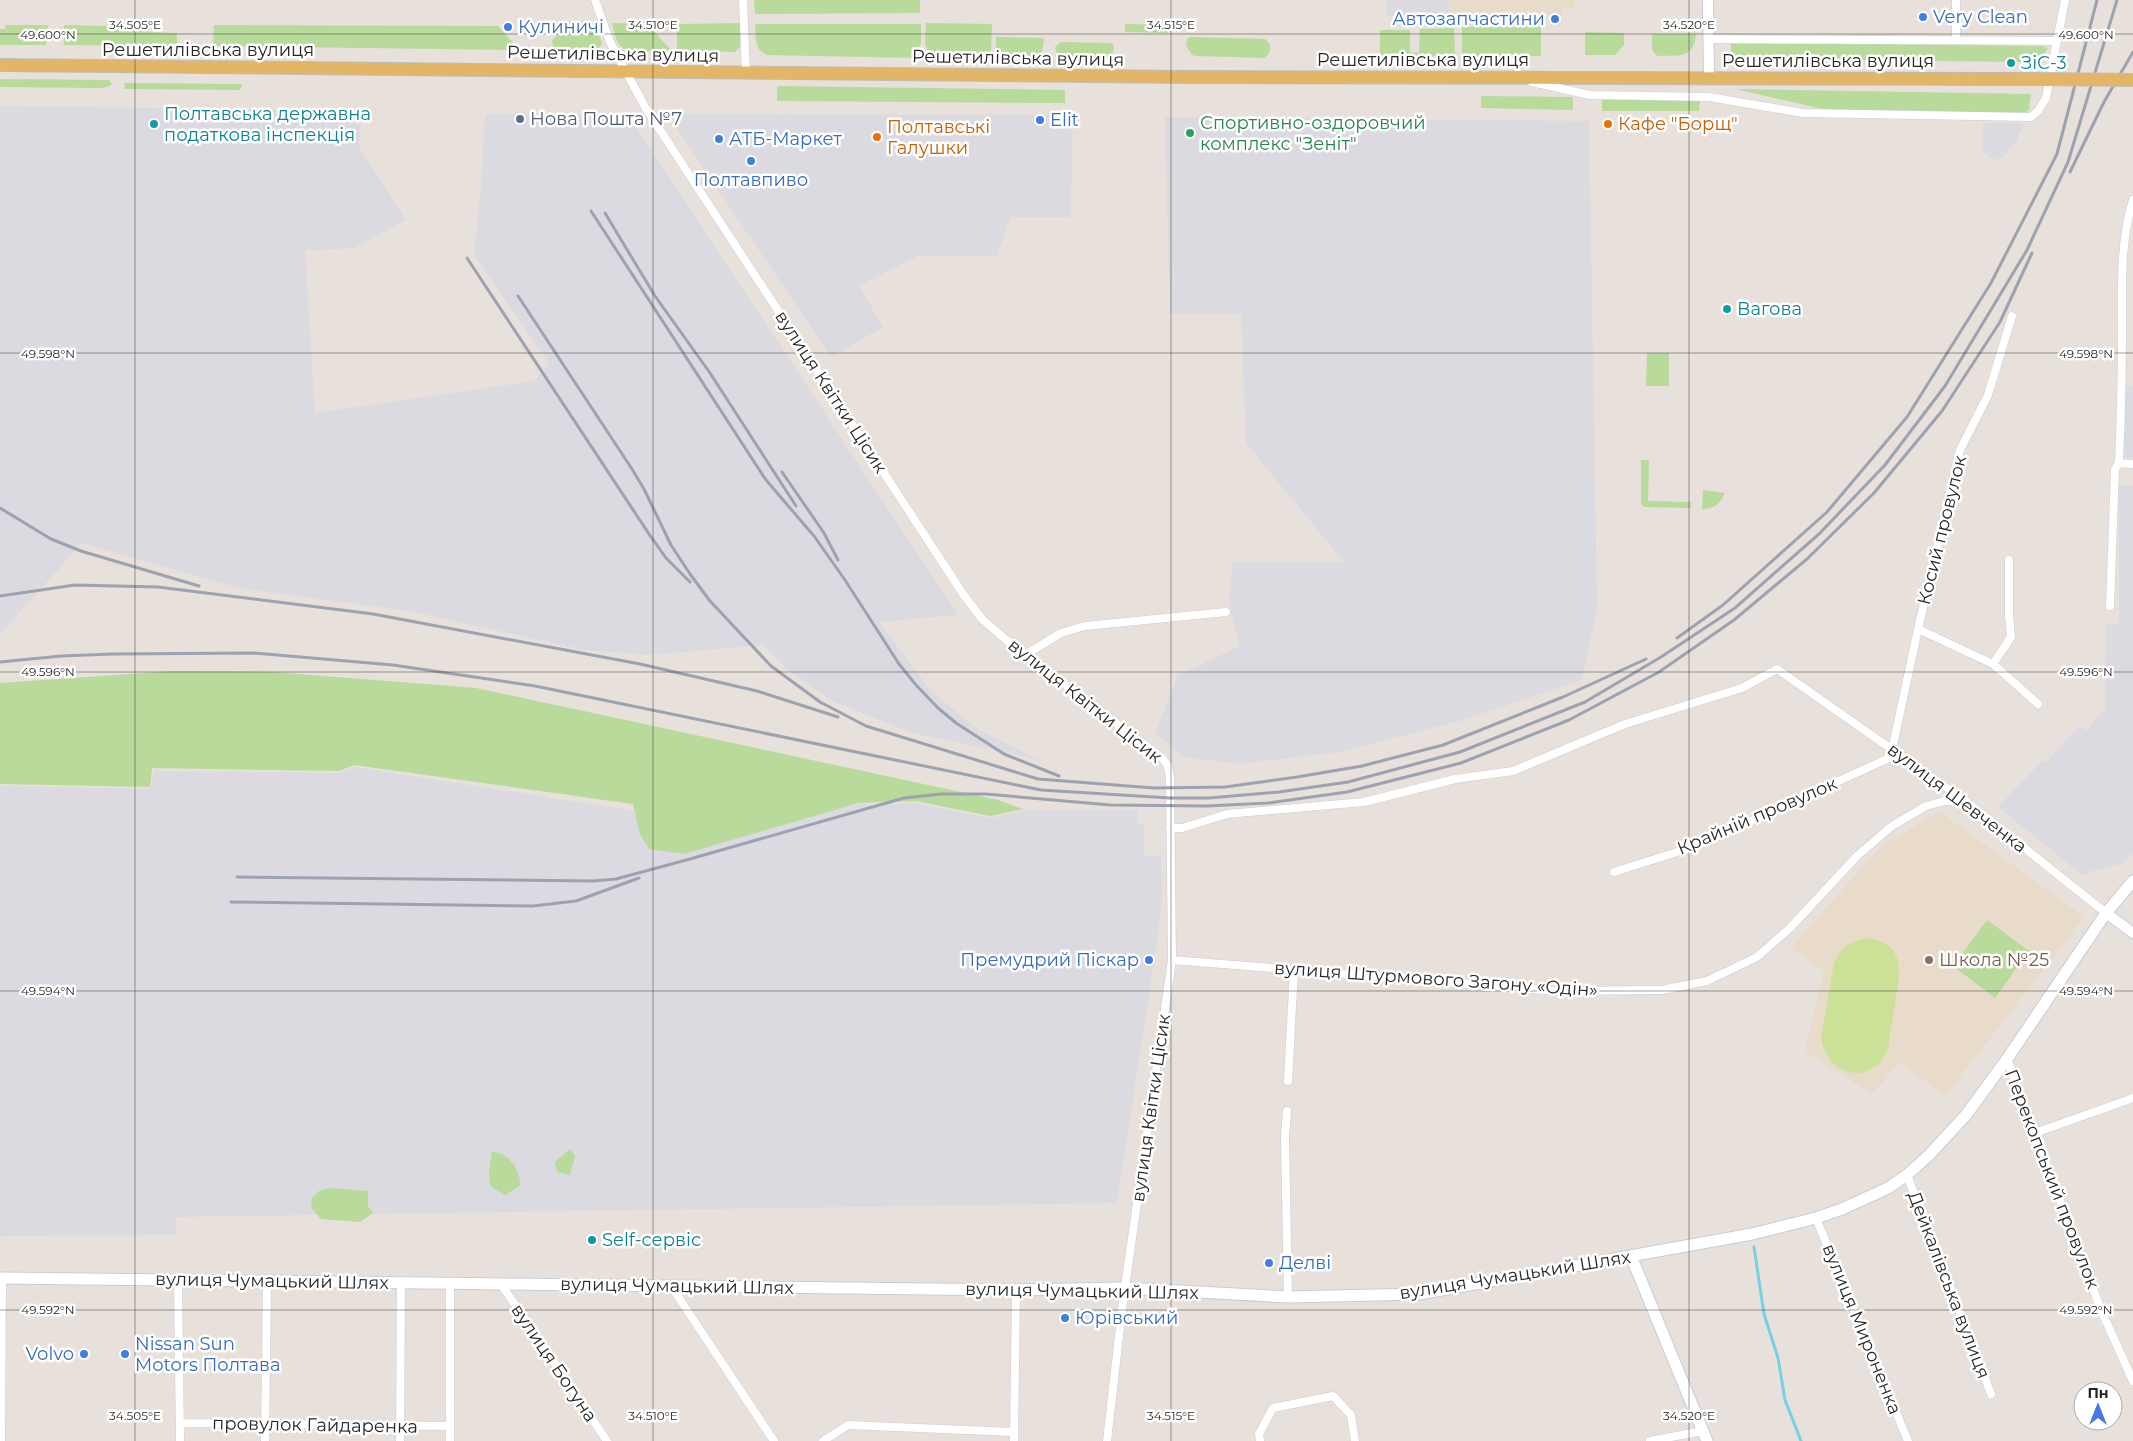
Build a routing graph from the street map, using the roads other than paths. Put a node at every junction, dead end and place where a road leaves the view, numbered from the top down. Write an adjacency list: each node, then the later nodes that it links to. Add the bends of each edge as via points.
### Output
1 (595, 0): 10 (street, вулиця Квітки Цісик)
2 (743, 0): 11 (street)
3 (1708, 0): 6 (street)
4 (1956, 0): 7 (street)
5 (2065, 0): 8 (street)
6 (1708, 39): 7 (street); 14 (street)
7 (1956, 40): 8 (street)
8 (2057, 41): 14 (street, via 2046,98 2031,117 1831,115 1784,110)
9 (0, 65): 10 (main road, Решетилівська вулиця)
10 (625, 72): 11 (main road, Решетилівська вулиця); 23 (street, вулиця Квітки Цісик, via 963,594 982,619)
11 (746, 73): 12 (main road, Решетилівська вулиця)
12 (1516, 78): 14 (main road, Решетилівська вулиця); 14 (street, via 1590,95)
13 (2133, 80): 14 (main road, Решетилівська вулиця, bridge)
14 (1709, 87)
15 (2133, 200): 17 (street, via 2122,276)
16 (2012, 316): 22 (street, Косий провулок, via 1988,395 1960,450)
17 (2119, 463): 18 (street); 20 (street, via 2115,469)
18 (2133, 464)
19 (2008, 560): 24 (street, via 2012,637)
20 (2110, 606)
21 (1226, 612): 23 (street, via 1085,626 1061,634)
22 (1918, 629): 24 (street); 26 (street, Косий провулок)
23 (1025, 655): 28 (street, вулиця Квітки Цісик, via 1166,761 1170,778)
24 (1993, 664): 25 (street)
25 (2038, 704)
26 (1895, 752): 27 (street, вулиця Шевченка); 28 (street, вулиця Шевченка, via 1777,669 1742,688 1625,724 1513,771 1455,779 1364,802 1227,814 1182,828); 29 (street, Крайній провулок, via 1696,846)
27 (1964, 800): 31 (street, вулиця Шевченка); 34 (street, вулиця Штурмового Загону «Одін», via 1926,806 1892,826 1857,856 1790,928 1757,957 1707,981 1662,990 1556,991)
28 (1170, 828): 33 (street, вулиця Квітки Цісик)
29 (1614, 872)
30 (2133, 881): 31 (main road, вулиця Чумацький Шлях)
31 (2106, 913): 32 (street, вулиця Шевченка); 35 (main road, вулиця Чумацький Шлях)
32 (2133, 933)
33 (1172, 960): 34 (street, вулиця Штурмового Загону «Одін»); 50 (street, вулиця Квітки Цісик)
34 (1294, 970): 36 (street)
35 (2007, 1059): 39 (street, Перекопський провулок); 40 (main road, вулиця Чумацький Шлях, via 1966,1115)
36 (1288, 1081)
37 (2133, 1098): 39 (street)
38 (1286, 1111): 52 (street)
39 (2035, 1133): 53 (street, Перекопський провулок, via 2101,1310)
40 (1907, 1175): 41 (main road, вулиця Чумацький Шлях, via 1872,1195); 54 (street, Дейкалівська вулиця)
41 (1816, 1218): 42 (main road, вулиця Чумацький Шлях, via 1752,1234); 74 (street, вулиця Мироненка)
42 (1631, 1256): 52 (main road, вулиця Чумацький Шлях, via 1418,1294); 60 (main road)
43 (1, 1278): 44 (main road, вулиця Чумацький Шлях); 61 (street)
44 (178, 1280): 45 (main road, вулиця Чумацький Шлях); 55 (street)
45 (267, 1280): 46 (main road, вулиця Чумацький Шлях); 56 (street)
46 (401, 1283): 47 (main road, вулиця Чумацький Шлях); 57 (street)
47 (450, 1284): 48 (main road, вулиця Чумацький Шлях); 58 (street)
48 (501, 1284): 49 (main road, вулиця Чумацький Шлях); 66 (street, вулиця Богуна)
49 (671, 1286): 51 (main road, вулиця Чумацький Шлях); 67 (street)
50 (1125, 1288): 51 (main road, вулиця Чумацький Шлях); 52 (main road, вулиця Чумацький Шлях); 70 (street, вулиця Квітки Цісик)
51 (1016, 1290): 59 (street)
52 (1288, 1297)
53 (2133, 1381)
54 (1991, 1394)
55 (180, 1423): 56 (street, провулок Гайдаренка); 62 (street)
56 (265, 1424): 57 (street, провулок Гайдаренка); 63 (street)
57 (400, 1426): 58 (street, провулок Гайдаренка); 64 (street)
58 (450, 1426): 65 (street)
59 (1014, 1432): 68 (street, via 848,1425); 69 (street)
60 (1705, 1436): 73 (street)
61 (1, 1441)
62 (180, 1441)
63 (265, 1441)
64 (400, 1441)
65 (450, 1441)
66 (607, 1441)
67 (774, 1441)
68 (823, 1441)
69 (1014, 1441)
70 (1107, 1441)
71 (1260, 1441): 72 (street, via 1259,1434 1272,1408 1333,1396 1350,1415)
72 (1355, 1441)
73 (1650, 1441)
74 (1908, 1441)

